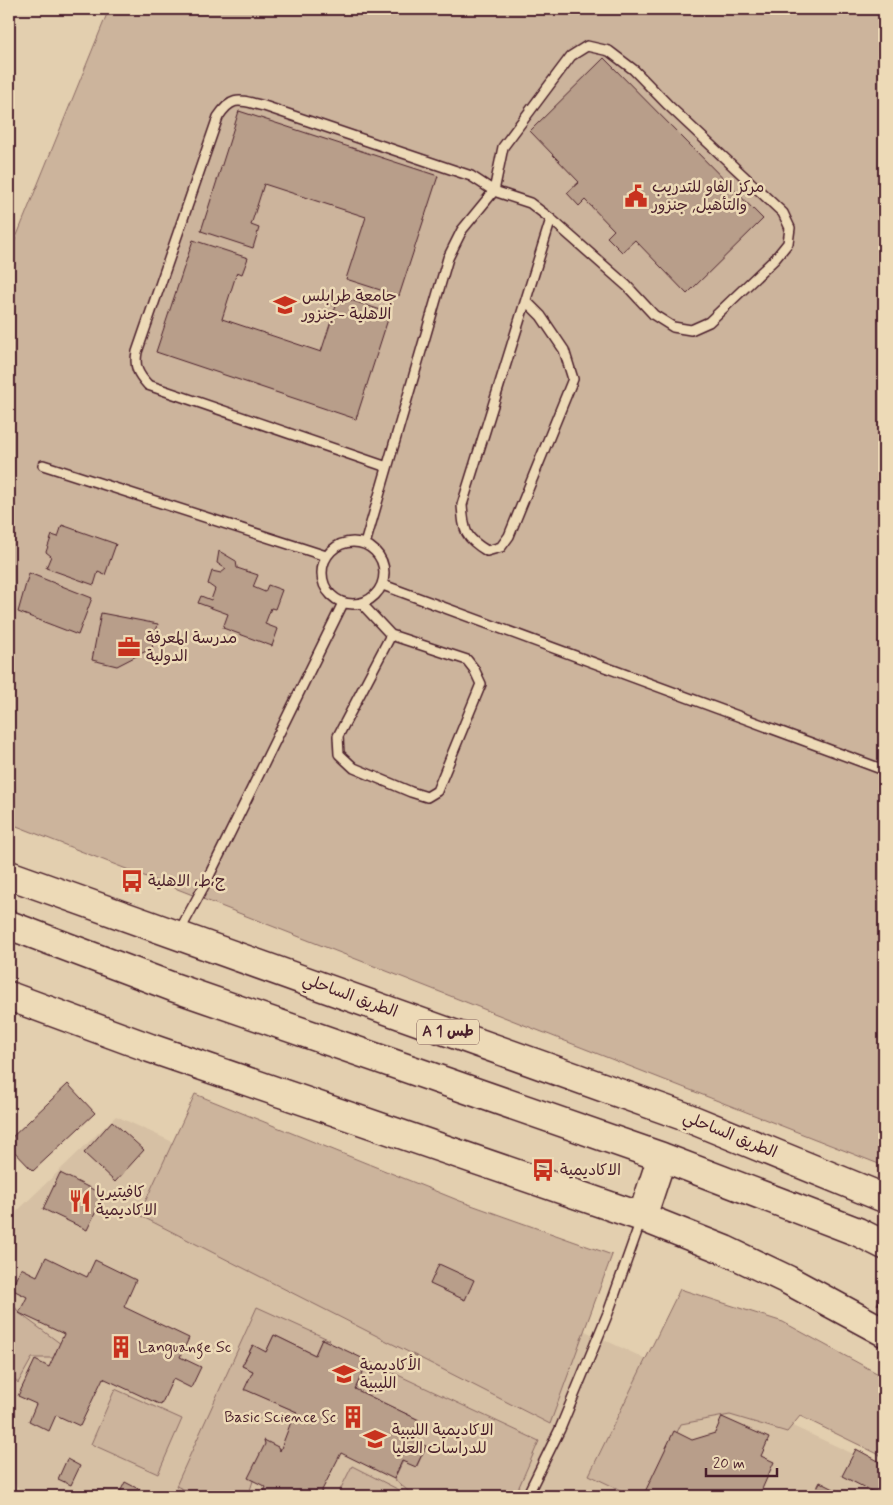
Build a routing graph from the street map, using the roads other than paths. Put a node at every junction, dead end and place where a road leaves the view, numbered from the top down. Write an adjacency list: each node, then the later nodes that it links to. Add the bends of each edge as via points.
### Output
1 (494, 191): 2 (lane, via 530,203); 2 (lane, via 503,147 570,56 587,46 609,51 634,70 783,213 790,228 788,243 775,259 709,322 691,330 673,327 654,315 627,286); 5 (lane, via 462,230 448,258); 5 (lane, via 471,176 264,106 237,101 226,104 218,117 137,352 135,363 139,375 148,385)
2 (551, 219): 3 (lane)
3 (526, 301): 3 (lane, via 462,506 464,528 473,542 487,551 501,547 509,536 573,379 564,350 541,316)
4 (43, 465): 7 (lane)
5 (388, 467): 6 (lane)
6 (365, 544): 7 (lane, via 341,544); 8 (lane, via 383,562)
7 (326, 556): 9 (lane, via 323,583 328,593)
8 (383, 585): 10 (lane, via 373,598); 12 (lane)
9 (343, 603): 10 (lane); 15 (lane)
10 (362, 604): 11 (lane)
11 (391, 636): 11 (lane, via 338,736 339,754 354,768 427,797 437,791 481,684 467,660)
12 (884, 770)
13 (9, 875): 15 (main road, الطريق الساحلي / A 1 طس)
14 (9, 925): 17 (main road, via 173,987)
15 (178, 935): 18 (main road, الطريق الساحلي / A 1 طس, via 686,1117)
16 (9, 996): 19 (main road)
17 (662, 1157): 19 (main road); 20 (main road)
18 (884, 1198)
19 (642, 1217): 23 (main road, via 743,1258); 24 (lane, via 605,1322 560,1429)
20 (858, 1232): 21 (main road); 22 (main road)
21 (884, 1245)
22 (884, 1250)
23 (884, 1332)
24 (527, 1496)

